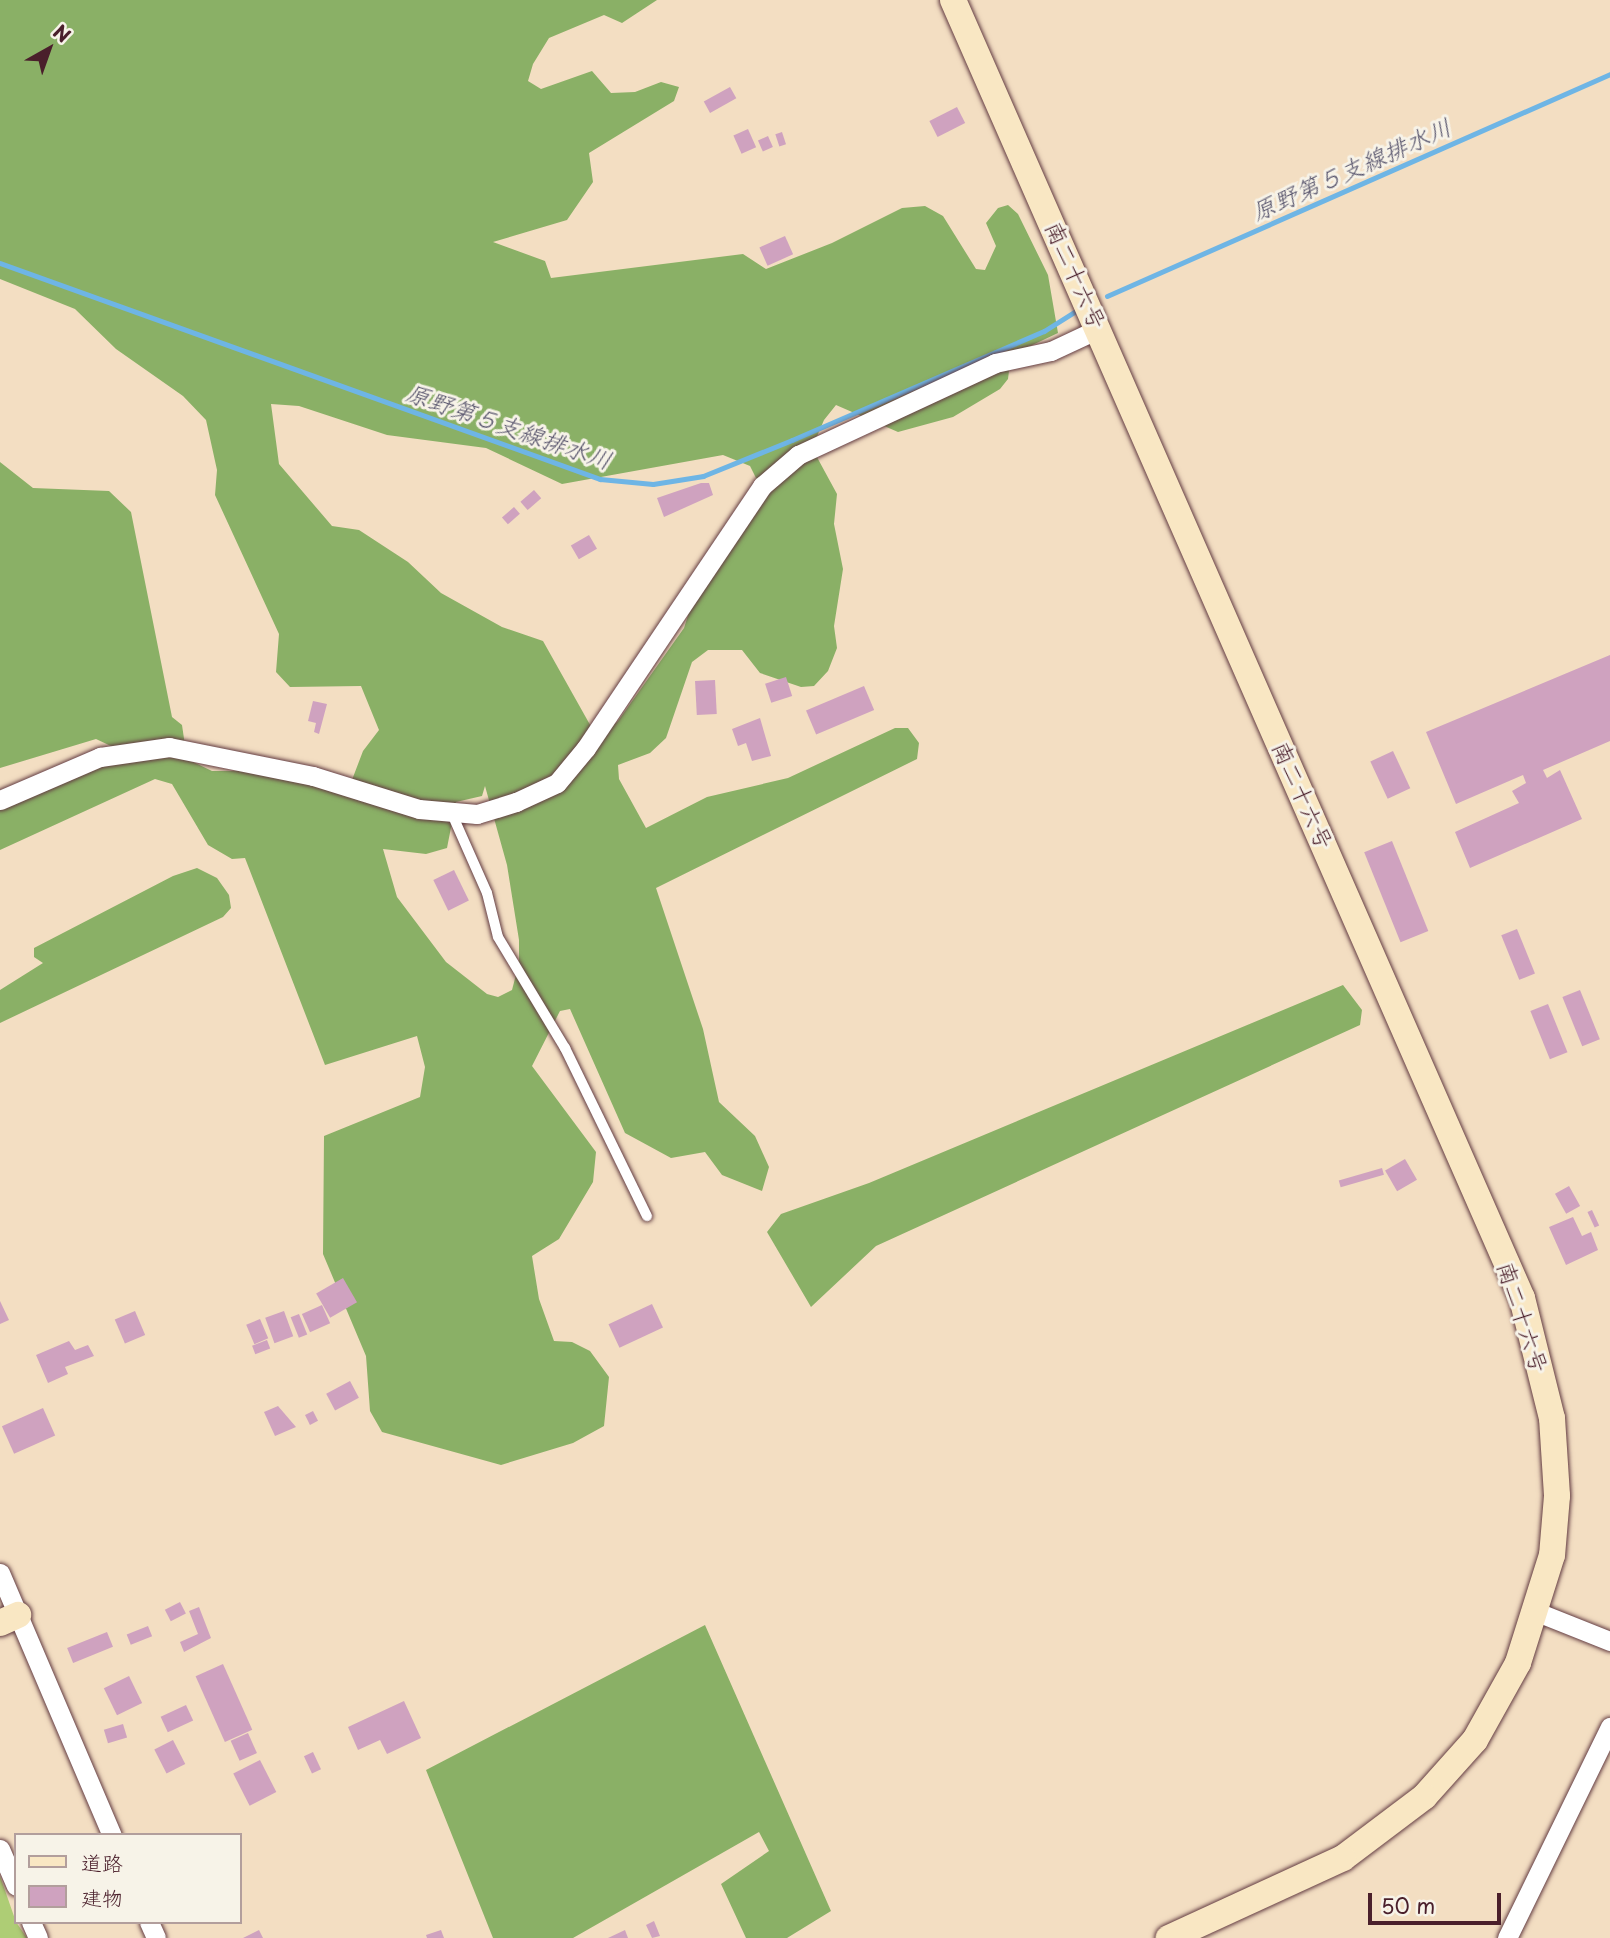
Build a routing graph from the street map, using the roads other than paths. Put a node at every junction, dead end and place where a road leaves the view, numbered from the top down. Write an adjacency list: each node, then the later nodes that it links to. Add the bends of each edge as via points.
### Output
1 (953, 0): 2 (street, 南二十六号)
2 (1100, 328): 4 (street, via 1051,351 995,363 798,455 762,486 605,723 558,783 477,814); 7 (street, 南二十六号, via 1522,1298 1552,1418 1557,1496 1552,1555)
3 (0, 800): 4 (street, via 100,757 169,747 313,776 419,809)
4 (452, 814): 5 (lane, via 487,893 498,937 565,1048)
5 (647, 1216)
6 (0, 1573): 8 (street)
7 (1536, 1612): 9 (street); 14 (street, 南二十六号, via 1518,1663 1475,1740 1424,1797 1343,1858)
8 (9, 1619): 11 (street)
9 (1610, 1641)
10 (1610, 1727): 15 (street)
11 (111, 1833)
12 (0, 1849): 13 (street)
13 (14, 1881)
14 (1169, 1938)
15 (1507, 1938)

